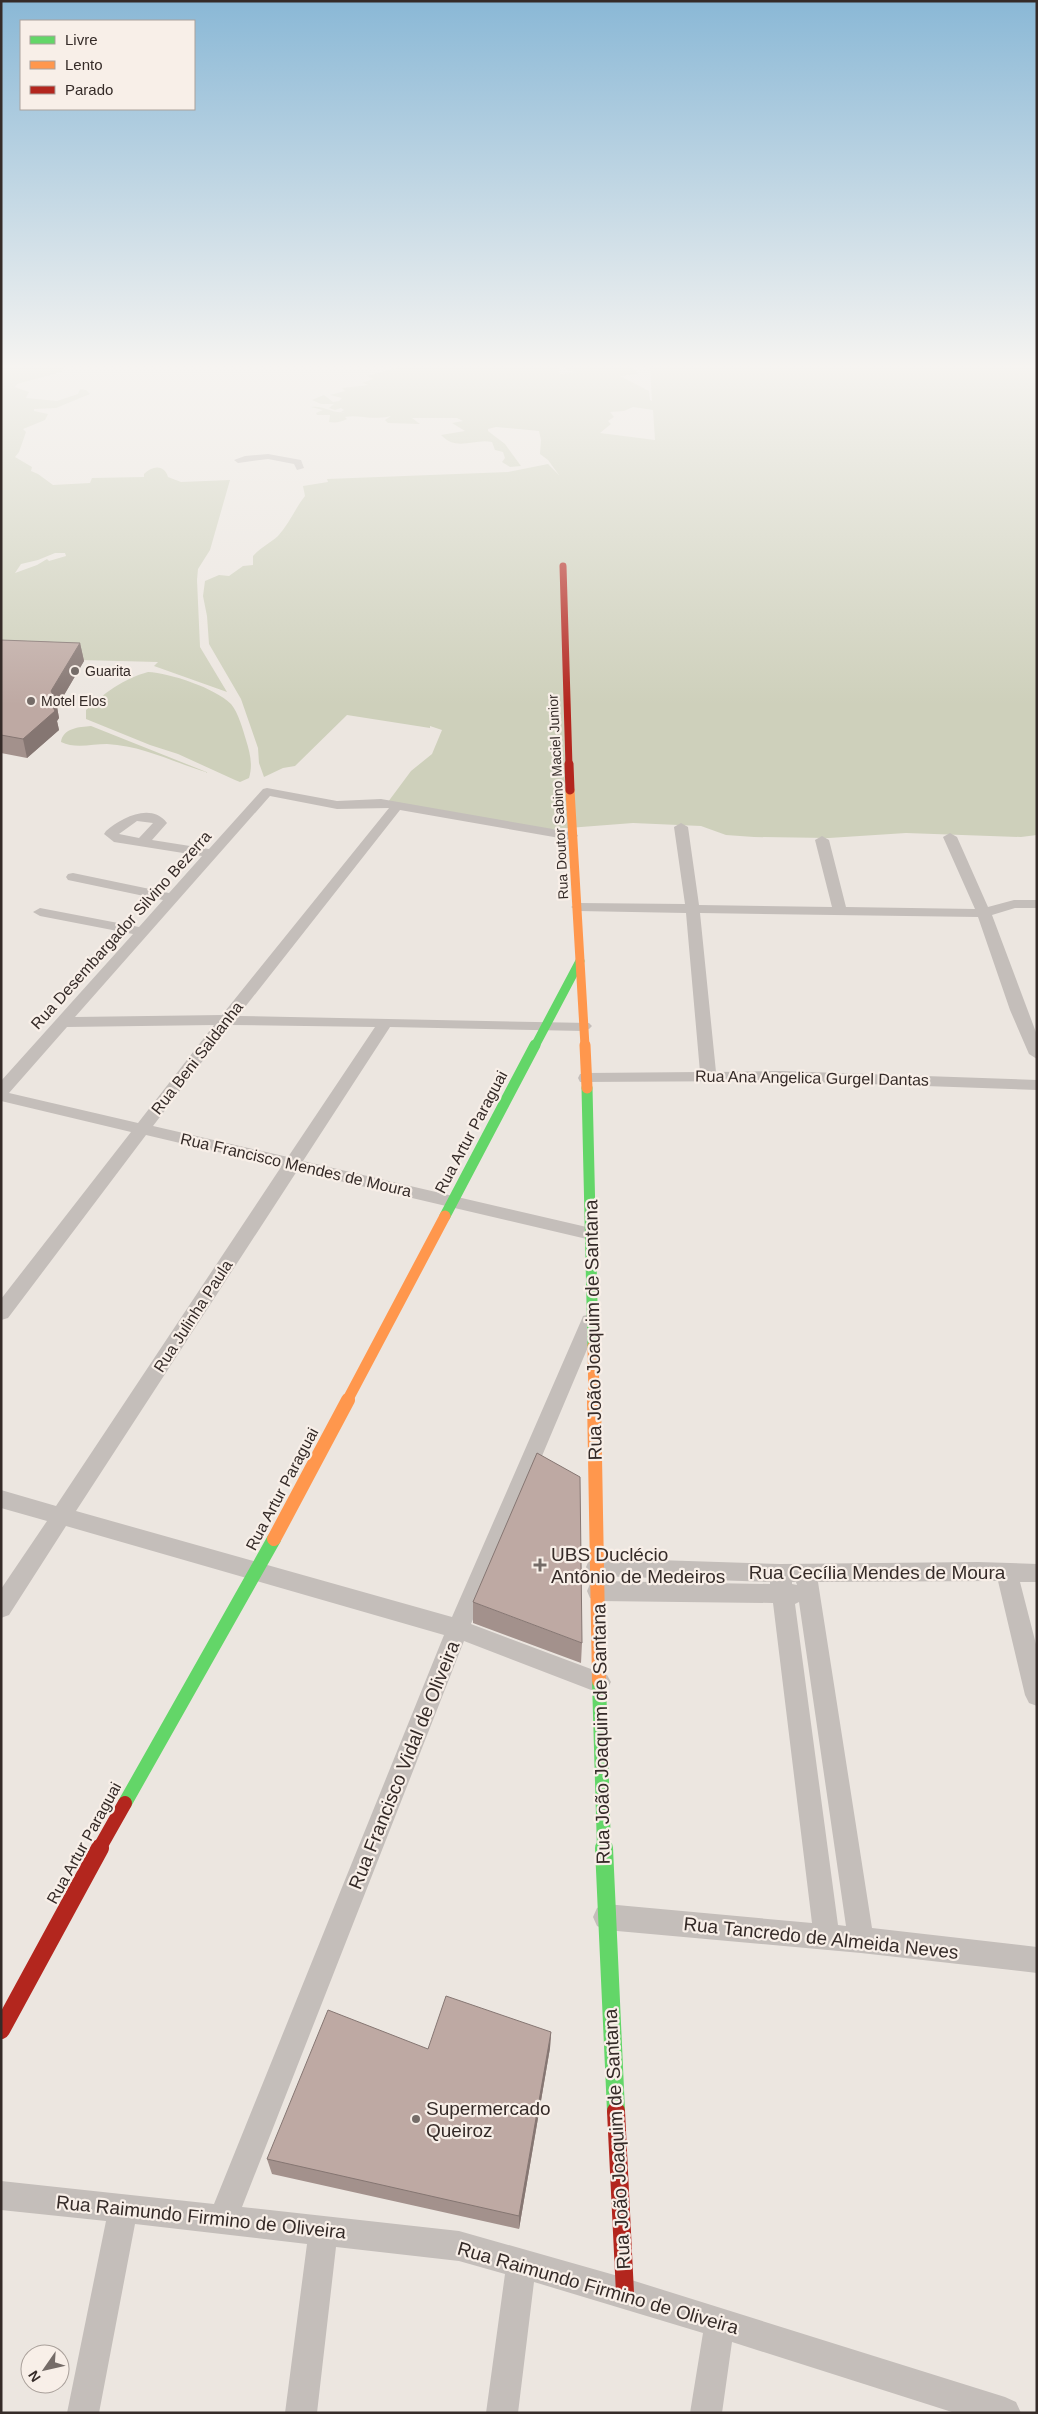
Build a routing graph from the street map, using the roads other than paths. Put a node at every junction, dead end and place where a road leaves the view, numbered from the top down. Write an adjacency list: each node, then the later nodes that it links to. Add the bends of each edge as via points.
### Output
1 (563, 566): 4 (street, Rua Doutor Sabino Maciel Junior)
2 (397, 806): 4 (street); 8 (street, Rua Desembargador Silvino Bezerra, via 381,803 337,805 267,792); 19 (street, Rua Beni Saldanha)
3 (681, 827): 13 (street)
4 (571, 836): 12 (street, Rua Doutor Sabino Maciel Junior)
5 (950, 837): 16 (street)
6 (822, 840): 14 (street)
7 (142, 843): 8 (street)
8 (212, 854): 10 (street, Rua Desembargador Silvino Bezerra)
9 (73, 877): 10 (street)
10 (173, 898): 17 (street, Rua Desembargador Silvino Bezerra)
11 (1037, 904): 16 (street, via 1014,904)
12 (578, 907): 13 (street); 18 (street, Rua Doutor Sabino Maciel Junior)
13 (693, 908): 14 (street); 25 (street)
14 (840, 910): 16 (street)
15 (40, 912): 17 (street)
16 (984, 913): 24 (street)
17 (143, 932): 20 (street, Rua Desembargador Silvino Bezerra)
18 (581, 959): 22 (street, Rua Artur Paraguai); 23 (street, Rua Doutor Sabino Maciel Junior)
19 (226, 1020): 20 (street); 21 (street); 30 (street, Rua Beni Saldanha)
20 (62, 1022): 28 (street, Rua Desembargador Silvino Bezerra)
21 (385, 1023): 22 (street); 31 (street, Rua Julinha Paula)
22 (546, 1026): 23 (street); 32 (street, Rua Artur Paraguai)
23 (584, 1026): 26 (street, Rua João Joaquim de Santana)
24 (1037, 1054)
25 (708, 1075): 26 (street, Rua Ana Angelica Gurgel Dantas); 27 (street, Rua Ana Angelica Gurgel Dantas)
26 (586, 1078): 33 (street, Rua João Joaquim de Santana)
27 (1037, 1085)
28 (1, 1091)
29 (1, 1096): 30 (street, Rua Francisco Mendes de Moura)
30 (143, 1129): 31 (street, Rua Francisco Mendes de Moura); 34 (street, Rua Beni Saldanha)
31 (293, 1165): 32 (street, Rua Francisco Mendes de Moura); 37 (street, Rua Julinha Paula)
32 (452, 1202): 33 (street, Rua Francisco Mendes de Moura); 39 (street, Rua Artur Paraguai)
33 (591, 1234): 35 (street, Rua João Joaquim de Santana)
34 (1, 1313)
35 (592, 1315): 38 (street, Rua João Joaquim de Santana); 46 (street, Rua Francisco Vidal de Oliveira)
36 (1, 1499): 37 (street)
37 (61, 1517): 39 (street); 45 (street, Rua Julinha Paula)
38 (597, 1567): 42 (street, Rua Cecília Mendes de Moura); 44 (street, Rua João Joaquim de Santana)
39 (257, 1571): 46 (street); 53 (street, Rua Artur Paraguai, via 67,1906)
40 (1006, 1572): 41 (street, Rua Cecília Mendes de Moura); 43 (street, Rua Cecília Mendes de Moura); 48 (street)
41 (1035, 1578)
42 (782, 1584): 43 (street, Rua Cecília Mendes de Moura); 44 (street, Rua Cecília Mendes de Moura); 50 (street)
43 (808, 1584): 51 (street)
44 (598, 1591): 47 (street, Rua João Joaquim de Santana)
45 (1, 1608)
46 (458, 1629): 47 (street); 56 (street, Rua Francisco Vidal de Oliveira)
47 (599, 1682): 49 (street, Rua João Joaquim de Santana)
48 (1037, 1695)
49 (606, 1917): 50 (street, Rua Tancredo de Almeida Neves); 59 (street, Rua João Joaquim de Santana)
50 (826, 1938): 51 (street, Rua Tancredo de Almeida Neves)
51 (861, 1940): 52 (street, Rua Tancredo de Almeida Neves)
52 (1037, 1960)
53 (1, 2030)
54 (1, 2195): 55 (street, Rua Raimundo Firmino de Oliveira)
55 (123, 2210): 56 (street, Rua Raimundo Firmino de Oliveira); 62 (street)
56 (223, 2219): 57 (street, Rua Raimundo Firmino de Oliveira)
57 (323, 2230): 58 (street, Rua Raimundo Firmino de Oliveira, via 460,2246); 63 (street)
58 (520, 2263): 59 (street, Rua Raimundo Firmino de Oliveira); 64 (street)
59 (625, 2293): 60 (street, Rua Raimundo Firmino de Oliveira)
60 (720, 2323): 61 (street, Rua Raimundo Firmino de Oliveira); 65 (street)
61 (999, 2412)
62 (83, 2413)
63 (301, 2413)
64 (502, 2413)
65 (706, 2413)

